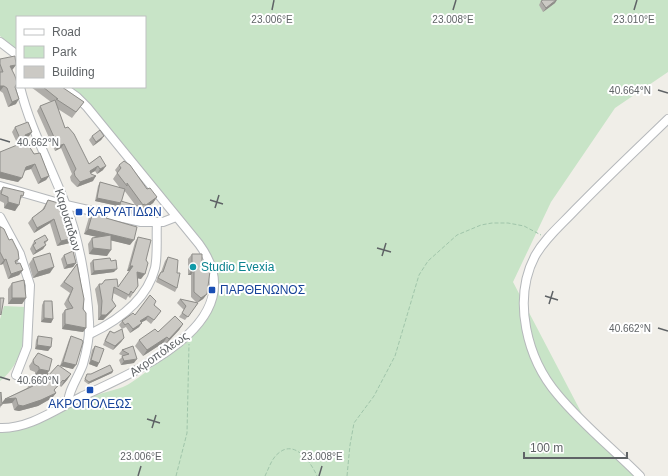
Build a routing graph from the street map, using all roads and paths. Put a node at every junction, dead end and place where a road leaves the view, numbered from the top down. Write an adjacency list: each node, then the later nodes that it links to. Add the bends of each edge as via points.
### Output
1 (0, 42): 2 (street)
2 (16, 53)
3 (20, 88): 7 (street, Καρυάτιδων, via 33,127)
4 (64, 88): 9 (street, Ακροπόλεως, via 87,107)
5 (668, 119): 11 (street)
6 (0, 186): 7 (street)
7 (66, 205): 10 (street, via 134,221); 12 (street, Καρυάτιδων, via 79,252)
8 (0, 216): 14 (street, via 20,254 29,282 27,347)
9 (176, 217): 10 (street); 13 (street, Ακροπόλεως, via 203,250 211,264 214,279 214,292 208,308)
10 (157, 222): 12 (street, via 155,265 147,287 127,311)
11 (548, 238): 20 (path, via 524,226 508,222 492,223 457,235 428,261 419,275 395,356 374,396 354,423); 21 (street, via 528,272 524,304 527,336 537,365 557,395)
12 (90, 334): 15 (street, Καρυάτιδων, via 83,365 69,396)
13 (188, 336): 15 (street, Ακροπόλεως, via 131,375); 17 (path, via 188,422)
14 (16, 375)
15 (69, 403): 16 (street, Ακροπόλεως, via 29,422 12,428)
16 (0, 428)
17 (176, 476)
18 (265, 476): 19 (path, via 272,461 284,449 302,454)
19 (317, 476)
20 (347, 476)
21 (640, 476)

